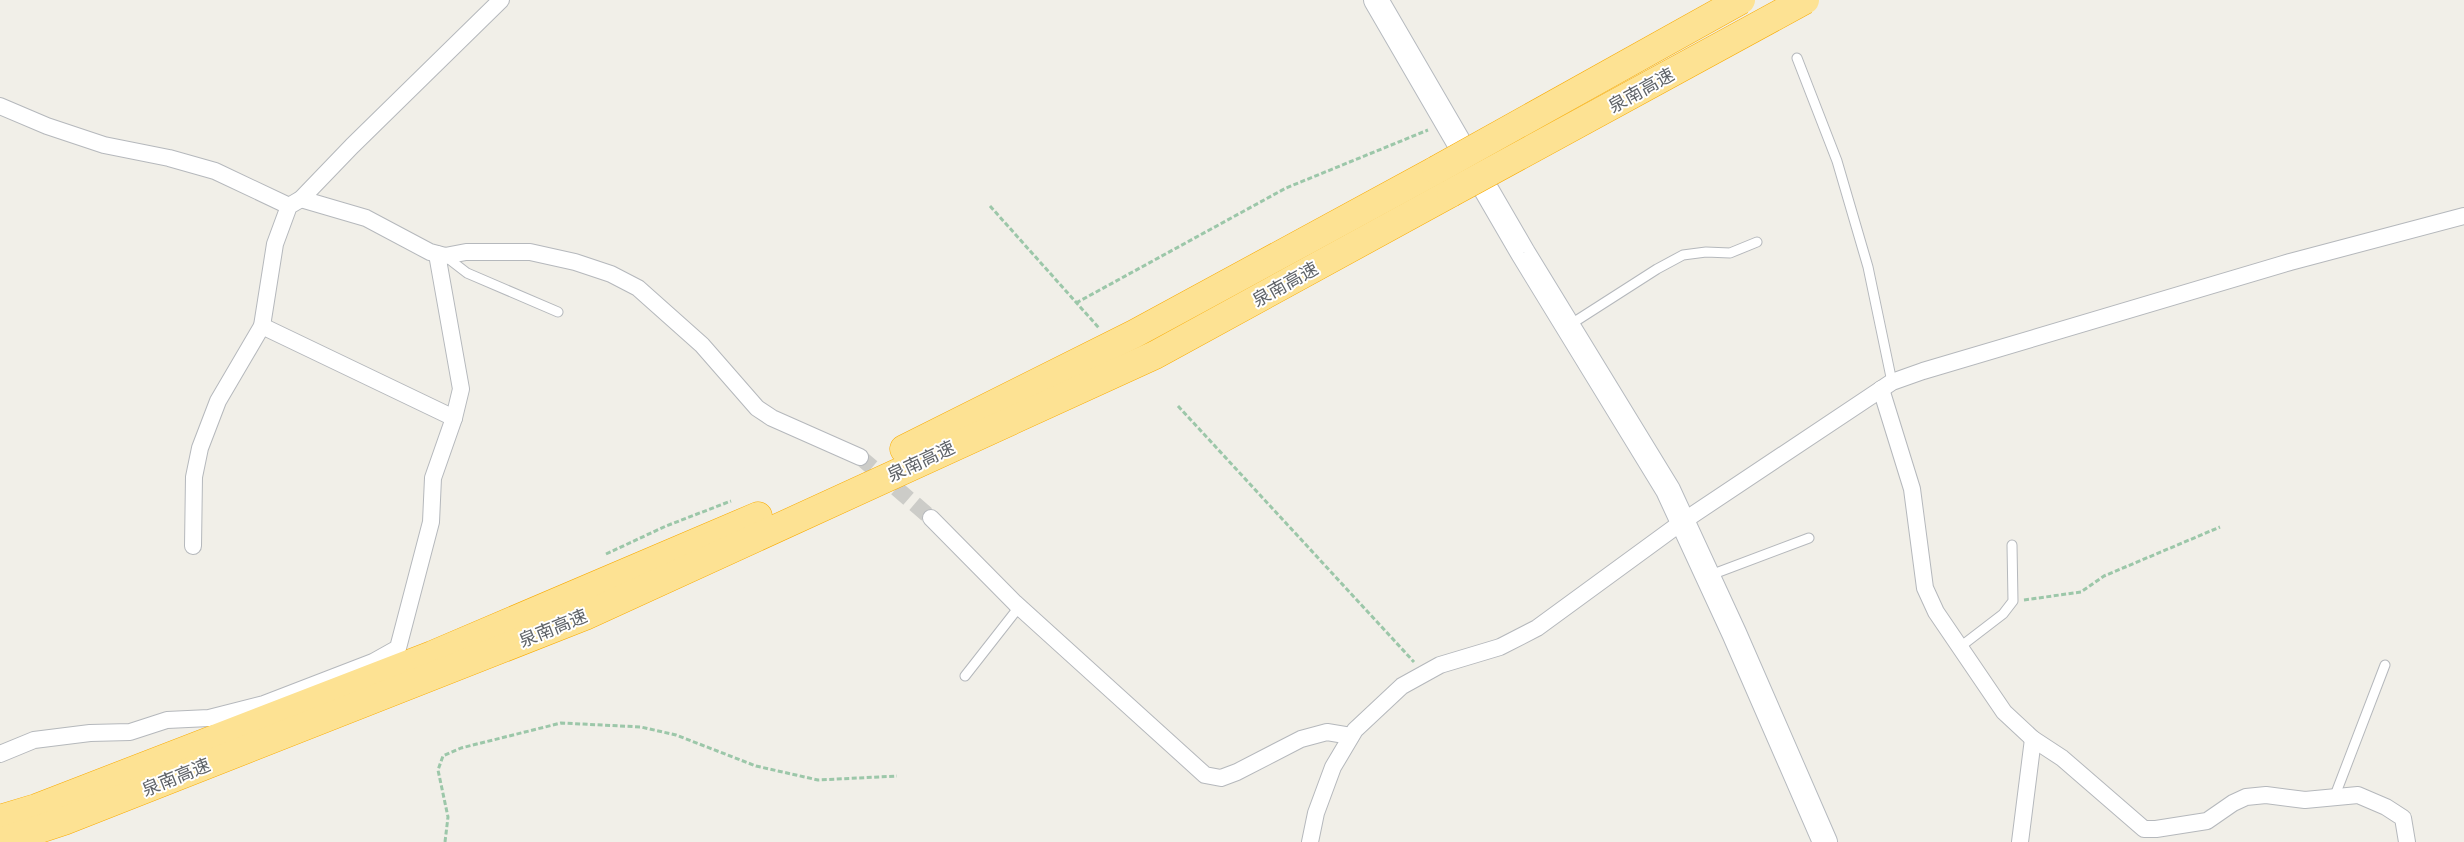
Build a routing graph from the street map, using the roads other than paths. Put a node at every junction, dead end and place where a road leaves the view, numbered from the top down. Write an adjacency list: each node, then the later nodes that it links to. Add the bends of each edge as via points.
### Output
1 (500, 0): 7 (street)
2 (1376, 0): 13 (street)
3 (1742, 0): 31 (highway, 泉南高速, bridge, via 1134,334 841,481 432,655)
4 (1805, 0): 32 (highway, 泉南高速, bridge, via 1155,355 585,616 64,821)
5 (1797, 58): 14 (lane, via 1837,161 1868,267)
6 (0, 106): 7 (street, via 46,126 104,145 215,171)
7 (295, 203): 10 (street, via 366,218); 12 (street, via 276,244)
8 (2464, 216): 14 (street, via 2290,262 1923,371)
9 (1757, 242): 13 (lane, via 1730,253 1706,252 1683,256)
10 (441, 255): 11 (lane, via 466,273); 15 (street, via 461,389); 16 (street, via 530,252 611,274 638,288 702,345 757,408 772,418)
11 (558, 312)
12 (262, 326): 15 (street); 21 (street, via 218,401 200,448 194,477)
13 (1568, 326): 18 (street, via 1668,490)
14 (1887, 386): 18 (street); 24 (street, via 1912,488 1925,588 1936,612)
15 (454, 418): 29 (street, via 434,478 431,522 398,648 373,662 264,704 209,718 167,720 130,732 34,740)
16 (860, 457)
17 (931, 518): 23 (street)
18 (1682, 522): 22 (street); 27 (street, via 1537,628 1500,647 1440,665 1402,686)
19 (1809, 538): 22 (lane)
20 (2012, 545): 24 (lane, via 2013,602 2003,614)
21 (192, 546)
22 (1708, 576): 34 (street)
23 (1019, 607): 26 (lane); 27 (street, via 1204,775 1221,778 1301,739 1327,732)
24 (1960, 647): 28 (street, via 2004,712)
25 (2384, 665): 30 (lane)
26 (965, 676)
27 (1352, 736): 33 (street, via 1333,767 1316,813)
28 (2033, 739): 30 (street, via 2062,758 2144,828 2207,821 2233,803 2266,794 2305,800); 35 (street)
29 (0, 754)
30 (2334, 798): 36 (street, via 2358,795 2386,807 2403,818)
31 (0, 820)
32 (0, 842)
33 (1310, 842)
34 (1825, 842)
35 (2020, 842)
36 (2408, 842)

